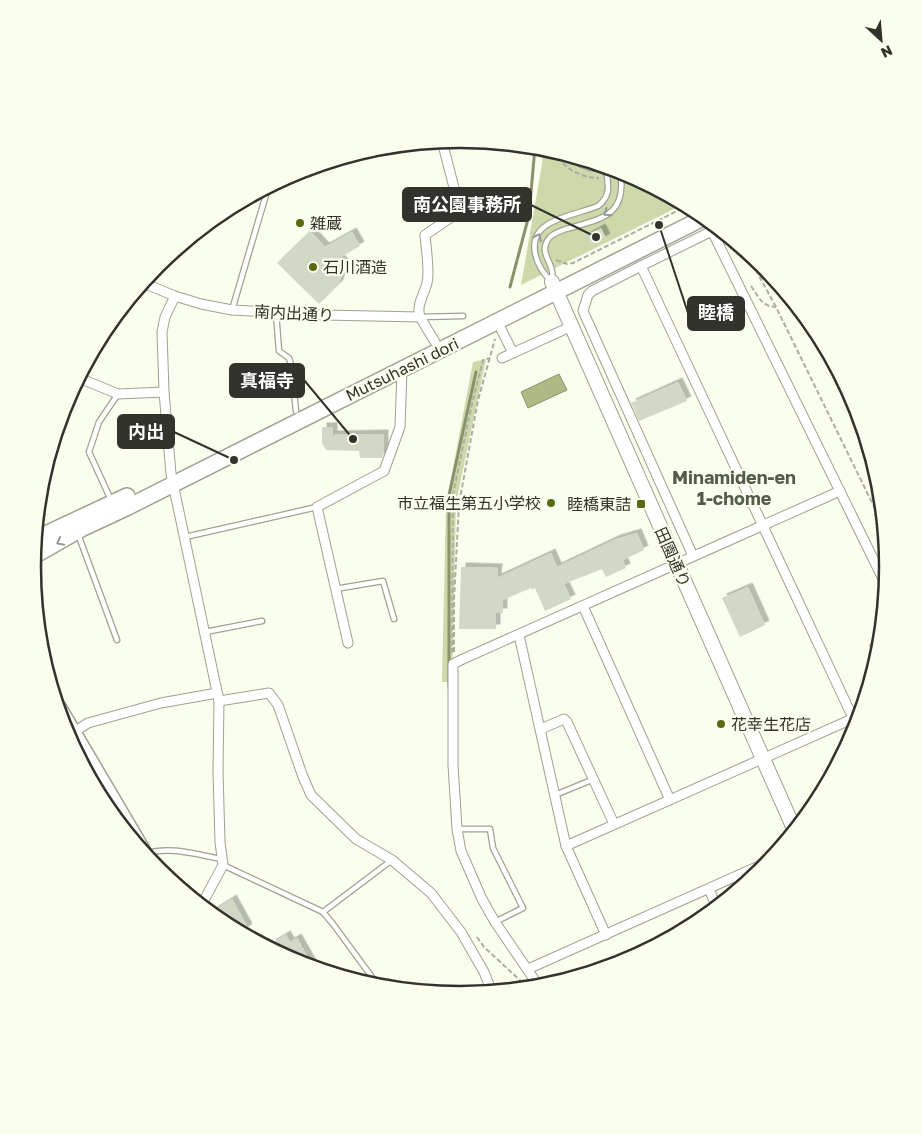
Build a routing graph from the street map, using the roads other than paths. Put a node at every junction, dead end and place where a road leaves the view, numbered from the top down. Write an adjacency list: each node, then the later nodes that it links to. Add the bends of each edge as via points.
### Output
1 (444, 149): 16 (street, via 459,208 425,236 428,281 419,305)
2 (608, 175): 11 (lane, one-way to 2, via 535,257 537,236 549,223 602,203 609,190)
3 (621, 180): 11 (lane, one-way to 11, via 621,195 612,210 595,220 554,234 547,242 545,252)
4 (266, 196): 13 (lane)
5 (686, 215): 11 (main road)
6 (696, 221): 11 (main road)
7 (711, 232): 9 (street)
8 (713, 233): 28 (street)
9 (641, 266): 32 (street); 36 (street, via 592,291 584,311)
10 (150, 286): 12 (street, 南内出通り)
11 (554, 287): 17 (street, 田園通り); 18 (main road, Mutsuhashi dori); 19 (main road, Mutsuhashi dori)
12 (175, 296): 13 (street, 南内出通り); 24 (street, via 162,332)
13 (232, 310): 14 (street, 南内出通り)
14 (276, 312): 16 (street, 南内出通り); 26 (lane, via 279,351 289,358 291,364)
15 (463, 316): 16 (lane)
16 (420, 317): 19 (street)
17 (572, 326): 20 (street); 37 (street, 田園通り)
18 (497, 328): 20 (street); 22 (main road, Mutsuhashi dori)
19 (435, 342): 26 (main road, Mutsuhashi dori)
20 (513, 353): 21 (street)
21 (502, 358)
22 (402, 370): 27 (main road, Mutsuhashi dori); 30 (street, via 400,427 384,471)
23 (85, 380): 25 (street)
24 (164, 392): 25 (street); 27 (street)
25 (118, 394): 29 (lane, via 99,422 89,452)
26 (296, 411): 27 (main road, Mutsuhashi dori)
27 (172, 479): 29 (main road, Mutsuhashi dori); 31 (main road, Mutsuhashi dori); 34 (street)
28 (840, 491): 32 (street); 38 (street)
29 (112, 503): 31 (main road, Mutsuhashi dori)
30 (317, 507): 34 (lane); 39 (street)
31 (75, 526): 33 (main road, Mutsuhashi dori); 35 (main road, Mutsuhashi dori, one-way to 35); 45 (lane)
32 (762, 526): 36 (street); 48 (street)
33 (42, 537)
34 (185, 538): 43 (street)
35 (42, 550)
36 (693, 556): 37 (street)
37 (676, 563): 40 (street); 52 (street, 田園通り)
38 (880, 572)
39 (335, 589): 41 (lane, via 383,581); 46 (street)
40 (583, 606): 44 (street); 55 (street)
41 (394, 619)
42 (262, 622): 43 (lane)
43 (205, 632): 47 (street)
44 (519, 635): 50 (street); 58 (street, via 454,664 453,765)
45 (117, 640)
46 (348, 643)
47 (218, 697): 51 (street, via 161,703 88,723); 61 (street, via 269,693 278,706 311,794 356,839); 62 (street)
48 (854, 712)
49 (851, 719): 52 (street)
50 (541, 729): 53 (street, via 564,719); 54 (street)
51 (74, 731)
52 (763, 758): 55 (street); 57 (street, 田園通り)
53 (594, 779): 54 (lane); 56 (street)
54 (554, 796): 59 (street)
55 (670, 800): 56 (street)
56 (614, 824): 59 (street)
57 (792, 824)
58 (457, 829): 68 (street, via 461,851); 68 (lane, via 490,830 493,848 523,908)
59 (566, 846): 69 (street)
60 (152, 852): 62 (lane, via 170,850)
61 (392, 860): 67 (lane); 73 (street, via 431,893 461,932)
62 (222, 862): 65 (street); 67 (lane)
63 (751, 870): 64 (street)
64 (709, 889): 66 (street); 69 (street)
65 (204, 899)
66 (714, 901)
67 (323, 912): 71 (lane)
68 (495, 922): 70 (street)
69 (606, 935): 70 (street)
70 (528, 969): 72 (street)
71 (372, 977)
72 (535, 980)
73 (490, 986)

